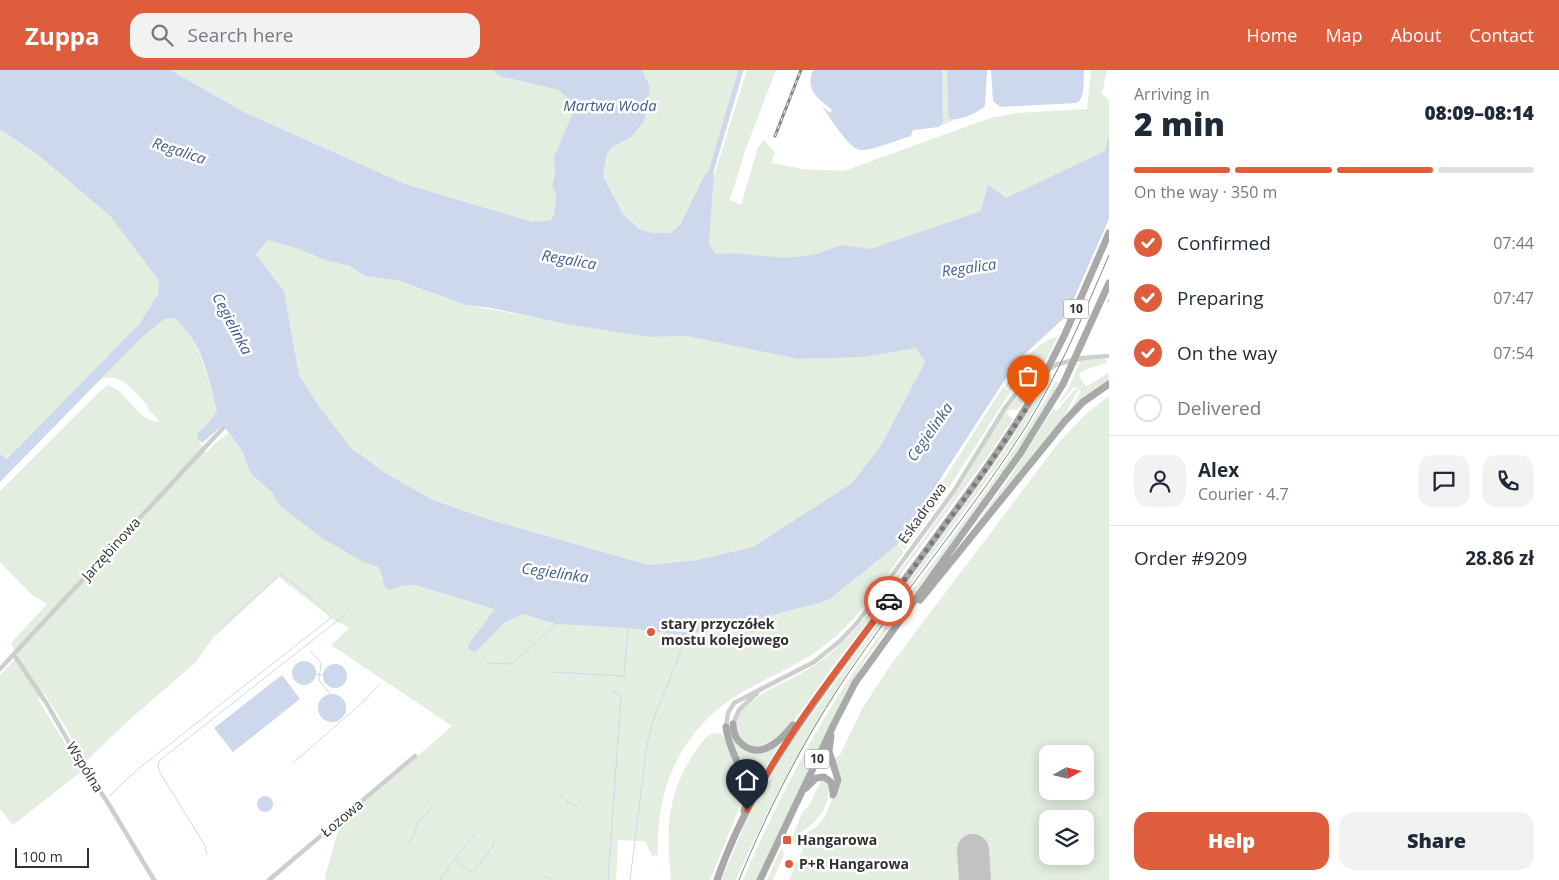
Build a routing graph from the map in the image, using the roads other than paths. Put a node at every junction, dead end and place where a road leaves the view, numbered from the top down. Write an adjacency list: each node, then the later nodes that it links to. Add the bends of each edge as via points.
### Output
1 (1109, 233): 9 (main road, 10, bridge, via 1062,340 1017,424)
2 (1109, 283): 6 (main road, 10, bridge, via 1063,384 1020,454)
3 (1109, 357): 10 (street, Eskadrowa, via 1083,358 1058,364 1037,375 1020,390 1001,413 954,491 864,616 818,658)
4 (1109, 384): 6 (main road, via 1083,402 1065,421)
5 (223, 428): 7 (street, Jarzębinowa)
6 (893, 630): 12 (main road, 10, via 859,676)
7 (14, 655): 8 (street, Jarzębinowa); 17 (street, Wspólna, via 48,704)
8 (0, 669)
9 (822, 690): 11 (main road, via 783,737 766,749 742,745); 16 (main road, 10, via 772,764)
10 (758, 692): 11 (street, Eskadrowa, via 739,710); 13 (street, Eskadrowa, via 730,708)
11 (733, 724)
12 (834, 724): 15 (main road, 10); 15 (main road, via 829,750 838,786 833,795 831,782 819,777)
13 (726, 727): 16 (main road, via 746,790)
14 (414, 756): 18 (street, Łozowa)
15 (801, 794): 20 (main road, 10)
16 (738, 828): 19 (main road, 10)
17 (154, 880)
18 (269, 880)
19 (716, 880)
20 (760, 880)

